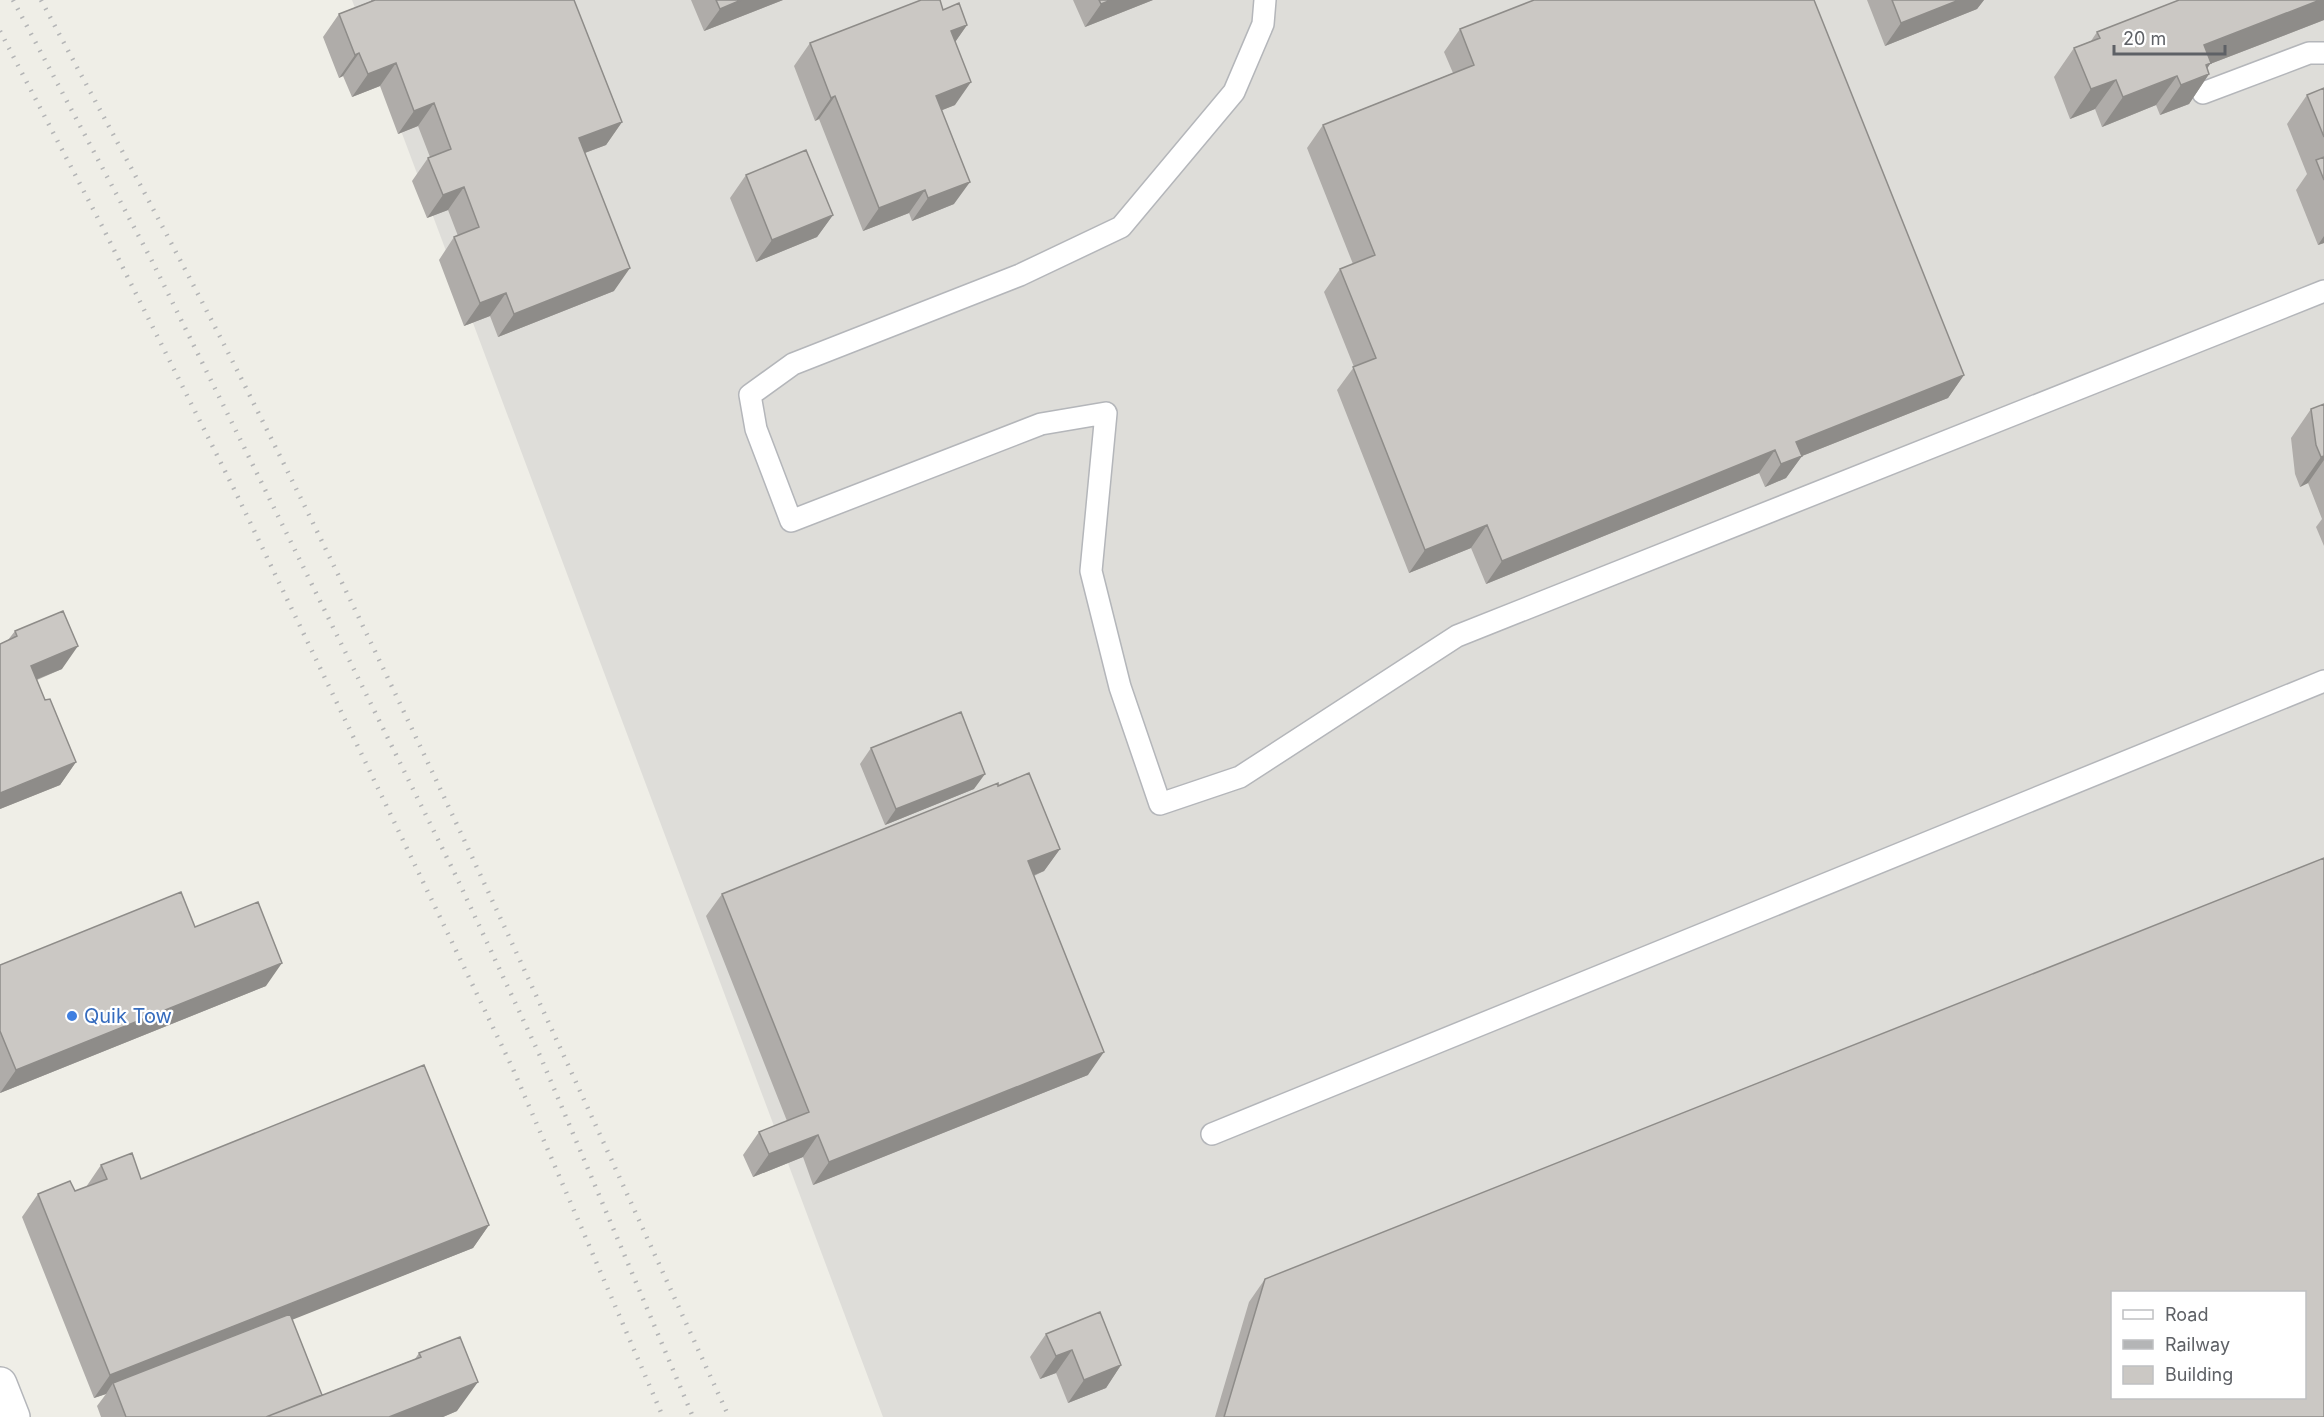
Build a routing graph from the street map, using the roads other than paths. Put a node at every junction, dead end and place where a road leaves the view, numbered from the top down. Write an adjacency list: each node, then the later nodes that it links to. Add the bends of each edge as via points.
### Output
1 (1265, 0): 4 (lane, via 1263,24 1234,92 1121,227 1020,275 793,364 750,395 756,429 791,521 1041,424 1106,413 1091,571 1120,687 1160,804 1240,777 1457,636)
2 (2324, 53): 3 (lane, via 2308,52)
3 (2203, 93)
4 (2324, 291)
5 (2324, 681): 6 (lane)
6 (1212, 1134)
7 (0, 1384): 8 (street)
8 (13, 1417)

